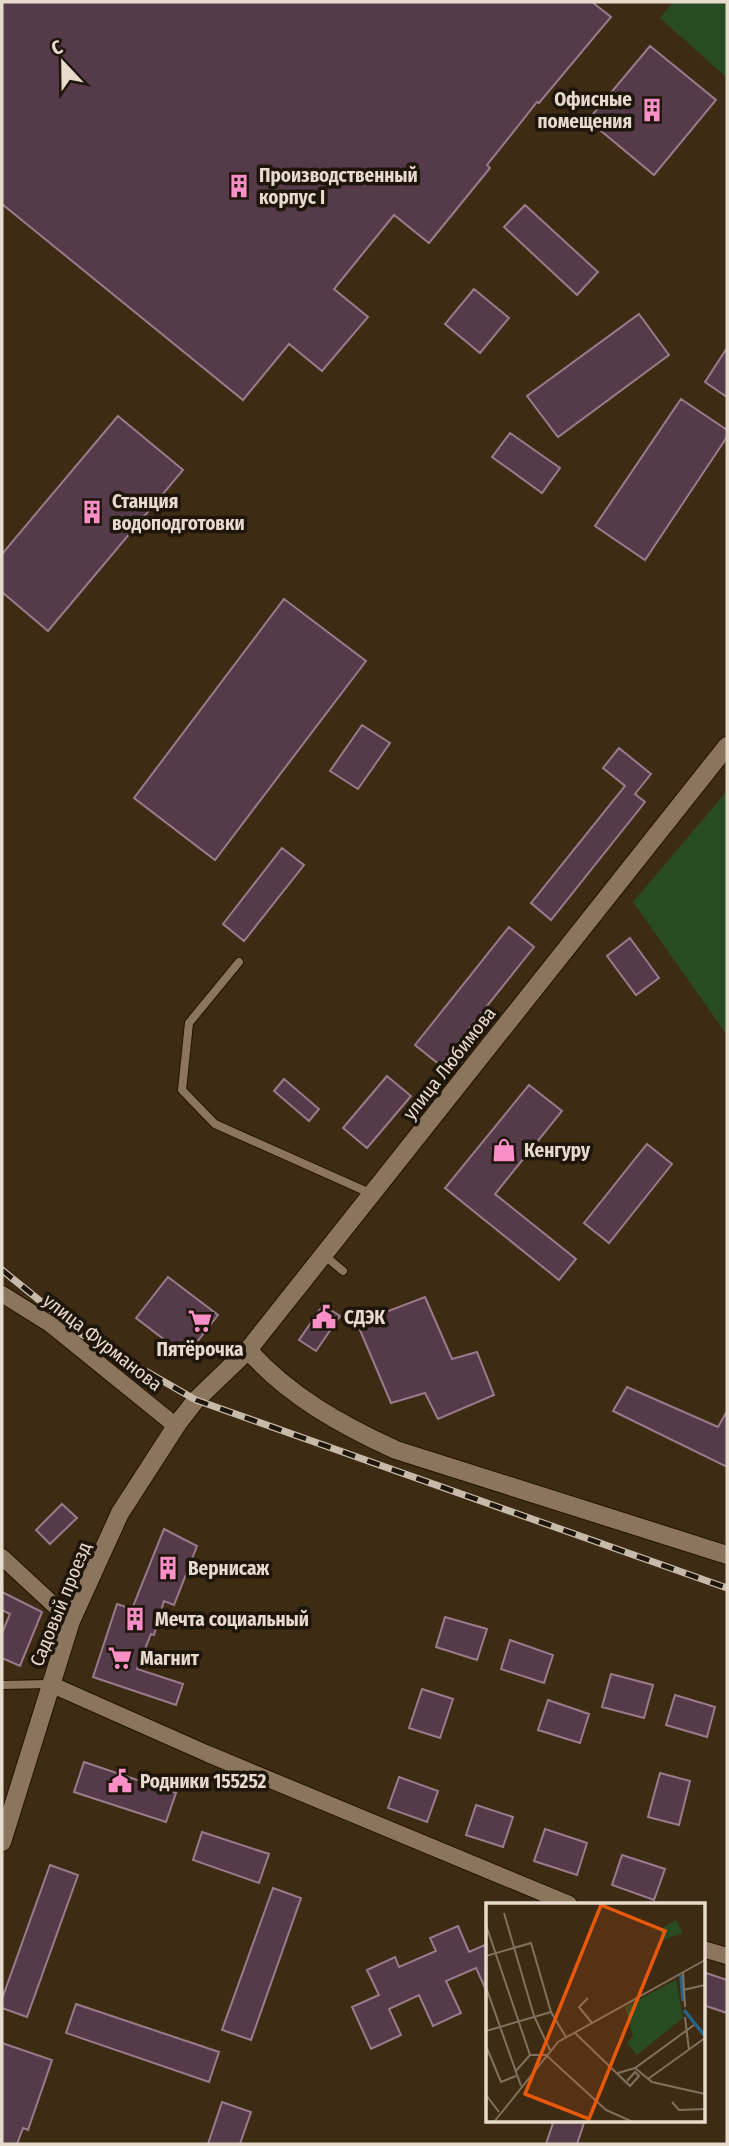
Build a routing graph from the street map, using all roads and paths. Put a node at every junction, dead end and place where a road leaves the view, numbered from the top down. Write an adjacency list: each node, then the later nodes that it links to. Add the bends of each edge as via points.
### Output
1 (727, 746): 3 (main road, улица Любимова)
2 (239, 962): 3 (lane, via 189,1023 182,1090 215,1124)
3 (372, 1194): 4 (main road, улица Любимова)
4 (324, 1255): 5 (lane); 7 (main road, улица Любимова)
5 (343, 1272)
6 (2, 1294): 9 (street, улица Фурманова, via 50,1324)
7 (248, 1350): 8 (main road, улица Любимова); 10 (main road, via 319,1411 396,1450)
8 (196, 1400): 9 (main road, Садовый проезд)
9 (176, 1426): 12 (main road, Садовый проезд, via 120,1513)
10 (727, 1555)
11 (2, 1556): 12 (street)
12 (71, 1620): 13 (main road, Садовый проезд)
13 (50, 1684): 14 (lane); 15 (main road, Садовый проезд); 16 (street)
14 (2, 1685)
15 (2, 1842)
16 (564, 1903)
17 (704, 1949): 18 (street)
18 (727, 1956)

